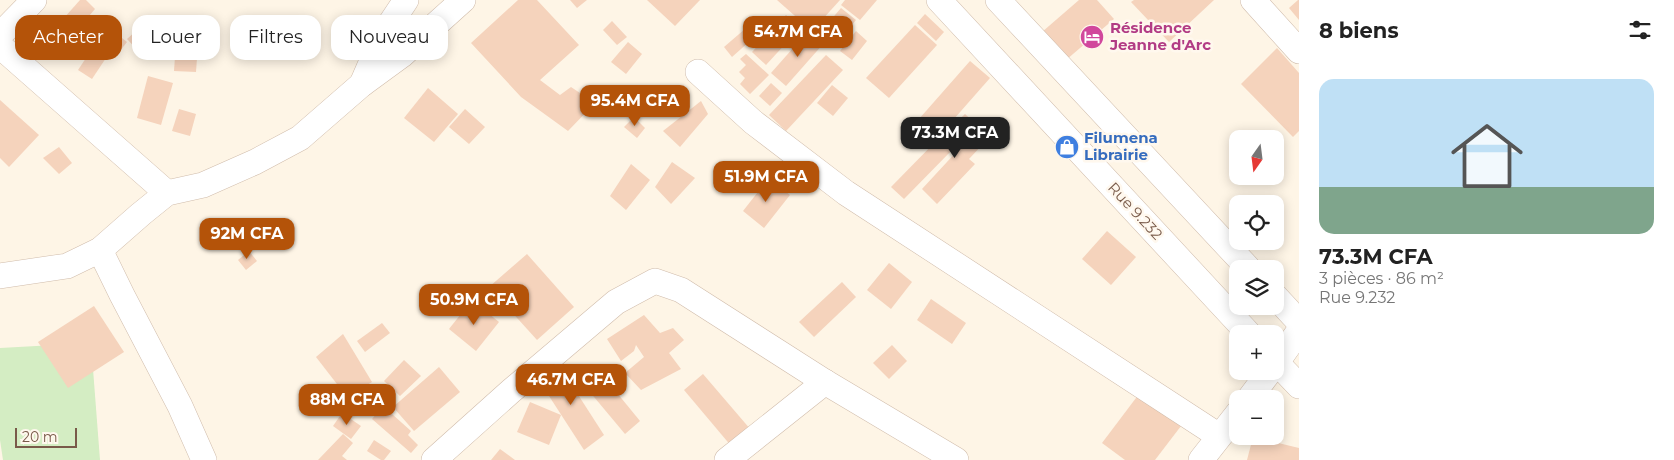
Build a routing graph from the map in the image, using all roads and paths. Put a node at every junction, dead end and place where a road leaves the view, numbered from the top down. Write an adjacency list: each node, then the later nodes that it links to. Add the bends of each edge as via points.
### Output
1 (34, 0): 7 (street)
2 (406, 0): 11 (street, via 384,33)
3 (463, 0): 11 (street, via 402,55)
4 (939, 0): 18 (street, Rue 9.232)
5 (998, 0): 14 (street)
6 (1253, 0): 9 (street)
7 (0, 35)
8 (0, 46): 12 (street)
9 (1299, 51)
10 (698, 72): 25 (street, via 753,122 846,193)
11 (361, 85): 12 (street, via 300,138 203,185)
12 (167, 193): 13 (street)
13 (100, 250): 15 (street, via 67,266); 27 (street)
14 (1241, 260)
15 (0, 276)
16 (1284, 306): 17 (street)
17 (1299, 322)
18 (1241, 325)
19 (1299, 331): 20 (street)
20 (1284, 351)
21 (1284, 373): 23 (street)
22 (825, 382): 26 (street); 28 (street, via 681,290 655,281 616,302); 29 (street)
23 (1299, 386)
24 (1229, 424): 25 (street)
25 (1219, 436): 30 (street)
26 (948, 458)
27 (204, 460)
28 (434, 460)
29 (727, 460)
30 (1201, 460)

